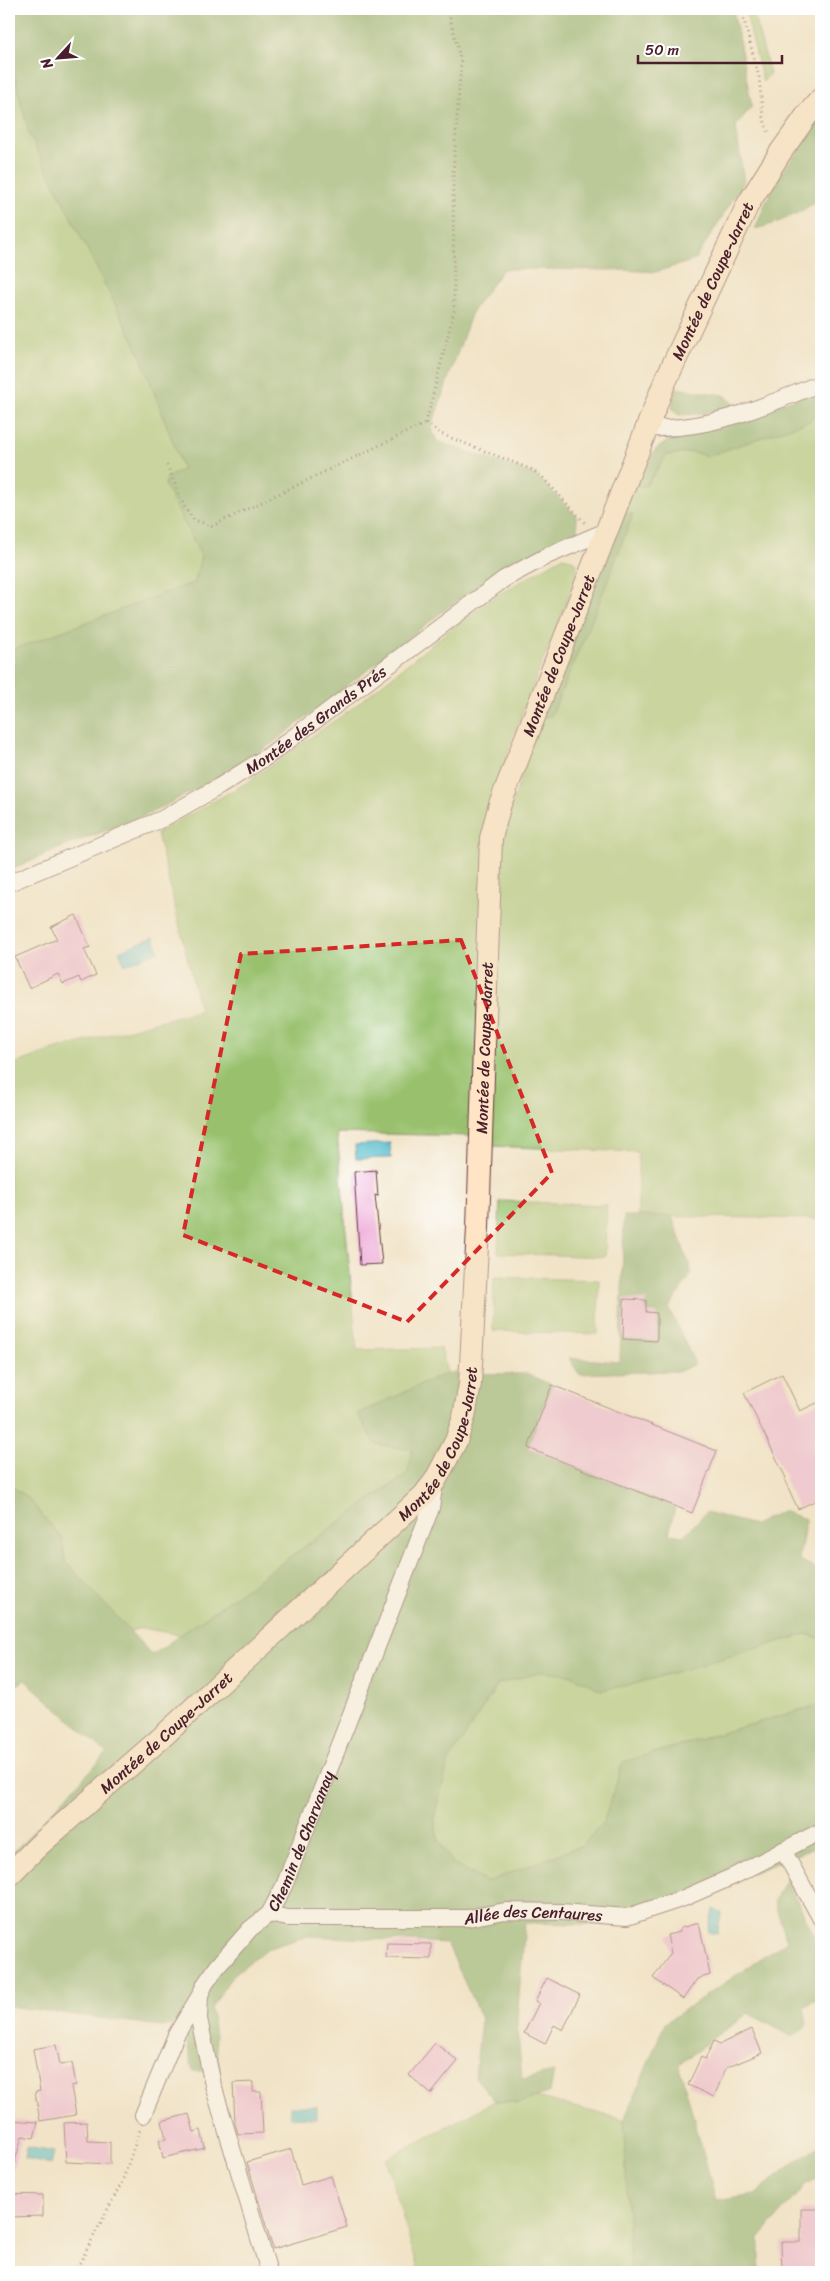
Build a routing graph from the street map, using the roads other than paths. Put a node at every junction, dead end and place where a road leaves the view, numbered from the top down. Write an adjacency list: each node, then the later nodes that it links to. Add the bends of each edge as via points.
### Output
1 (821, 99): 3 (main road, Montée de Coupe-Jarret, via 780,153 748,204 664,384)
2 (821, 383): 3 (street, via 764,406 706,423 666,429)
3 (647, 428): 4 (main road, Montée de Coupe-Jarret)
4 (602, 533): 5 (street, Montée des Grands Prés, via 547,556 504,579 268,756 220,786 162,818); 6 (main road, Montée de Coupe-Jarret, via 500,804 491,838 470,1384 456,1441)
5 (9, 883)
6 (436, 1481): 9 (main road, Montée de Coupe-Jarret, via 424,1496 160,1739 38,1846); 10 (street, Chemin de Charvanay, via 431,1508 284,1886)
7 (821, 1831): 8 (street, Allée des Centaures)
8 (783, 1850): 10 (street, Allée des Centaures, via 684,1898 627,1917 505,1910 468,1918 288,1918); 11 (street)
9 (9, 1876)
10 (268, 1914): 12 (street, Chemin de Charvanay, via 227,1955)
11 (821, 1919)
12 (200, 1996): 13 (street, via 176,2035); 14 (street, Chemin de Charvanay, via 199,2018 213,2084)
13 (143, 2115)
14 (269, 2272)

